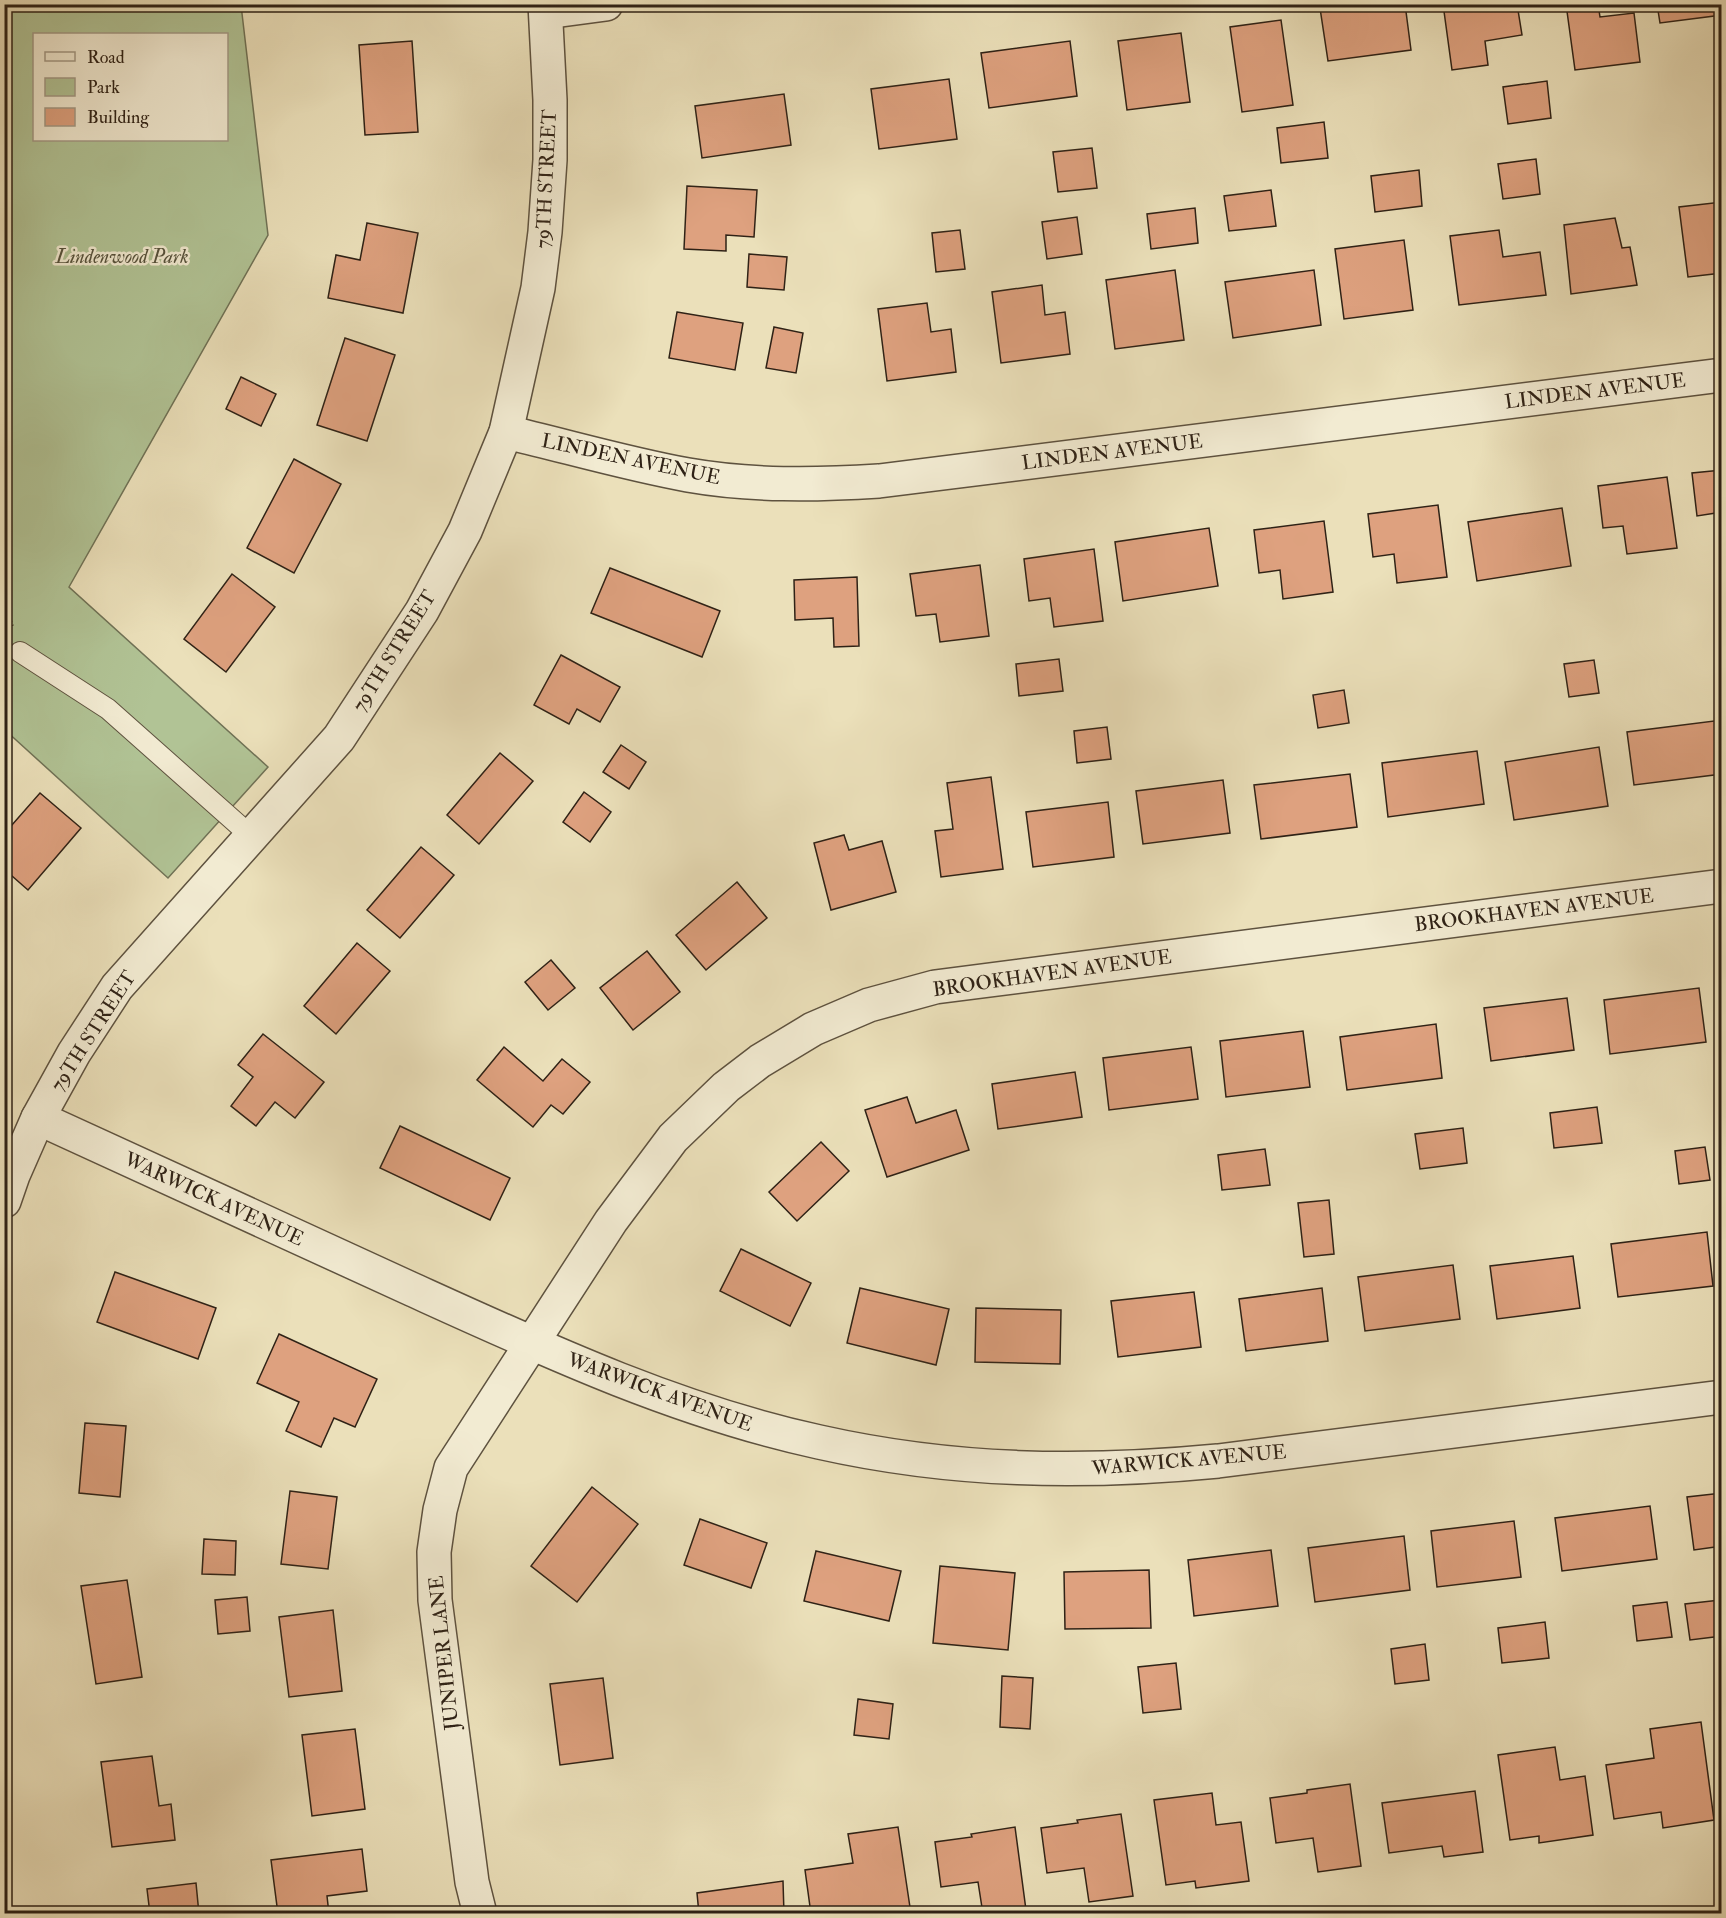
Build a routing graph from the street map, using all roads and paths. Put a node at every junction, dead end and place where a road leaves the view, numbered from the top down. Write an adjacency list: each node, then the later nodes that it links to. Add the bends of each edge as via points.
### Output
1 (606, 4): 2 (street)
2 (546, 8): 4 (street, 79TH STREET, via 550,160 545,232 536,298)
3 (1722, 375): 4 (street, LINDEN AVENUE, via 879,481 811,485 688,475)
4 (506, 432): 6 (street, 79TH STREET, via 465,531 422,611 339,738)
5 (20, 652): 6 (lane, via 108,709)
6 (251, 836): 8 (street, 79TH STREET, via 117,987)
7 (1722, 886): 10 (street, BROOKHAVEN AVENUE, via 935,987 869,1005 813,1029 760,1061 673,1138 611,1221)
8 (38, 1118): 9 (street, 79TH STREET); 10 (street, WARWICK AVENUE)
9 (4, 1201)
10 (531, 1344): 11 (street, WARWICK AVENUE, via 694,1408 760,1428 885,1455 1020,1469 1094,1470 1218,1461); 12 (street, JUNIPER LANE, via 451,1468 434,1552 435,1600 472,1882)
11 (1722, 1397)
12 (480, 1914)

